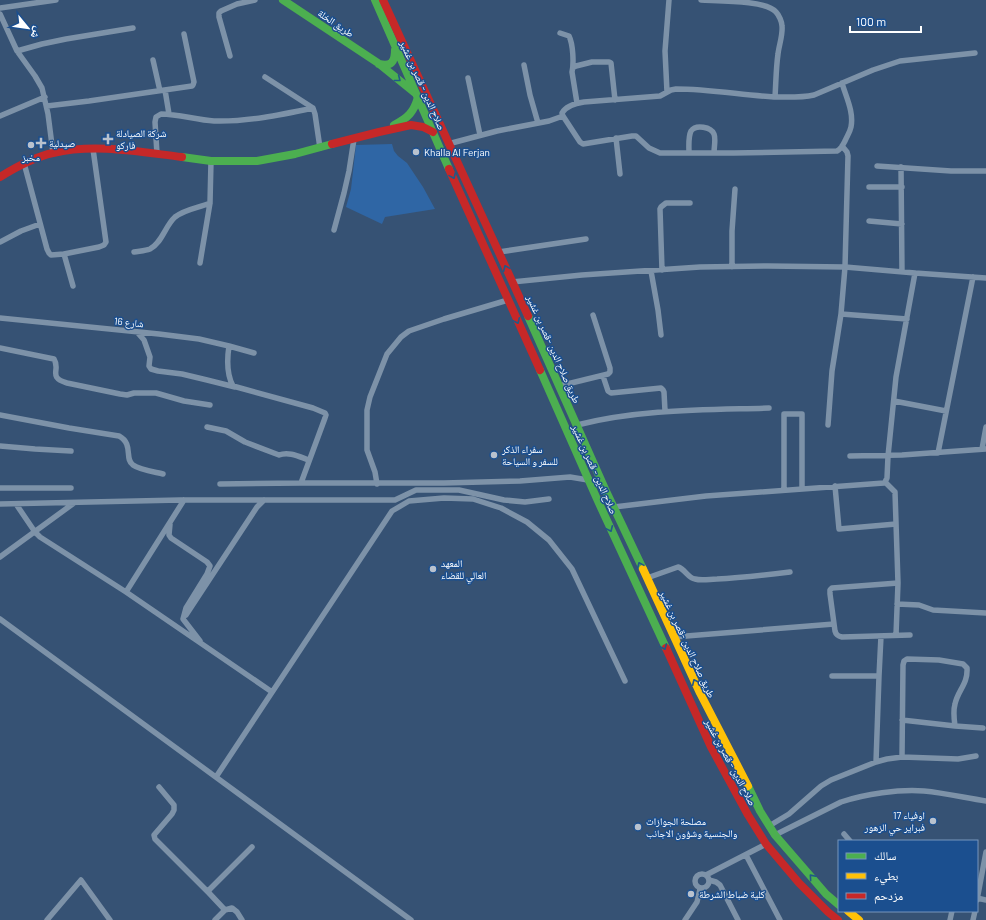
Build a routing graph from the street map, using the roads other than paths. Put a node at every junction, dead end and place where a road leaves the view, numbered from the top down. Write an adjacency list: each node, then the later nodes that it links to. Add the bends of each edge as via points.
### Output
1 (56, 0): 8 (street)
2 (255, 0): 16 (street, via 237,4 220,13)
3 (283, 0): 18 (main road, طريق الخلة)
4 (374, 0): 13 (main road, صلاح الدين - قصر بن غشير)
5 (383, 0): 42 (main road, طريق صلاح الدين -قصر بن غشير)
6 (669, 0): 25 (street)
7 (701, 0): 28 (street, via 760,5 777,12 782,27)
8 (0, 8)
9 (0, 14): 14 (street)
10 (133, 28): 14 (street, via 66,39)
11 (560, 33): 20 (street, via 570,38)
12 (184, 34): 24 (street, via 194,85)
13 (395, 47): 18 (main road, via 393,61 387,65); 27 (main road, صلاح الدين - قصر بن غشير)
14 (17, 51): 26 (street, via 35,76)
15 (974, 53): 23 (street, via 900,61)
16 (230, 56)
17 (153, 60): 24 (street)
18 (378, 63): 27 (main road, طريق الخلة, one-way to 27)
19 (524, 65): 36 (street)
20 (574, 67): 29 (street, via 592,62 611,63); 30 (street, via 572,72)
21 (265, 77): 32 (street)
22 (468, 78): 39 (street)
23 (842, 83): 28 (street, via 806,97); 43 (street, via 852,117 850,131)
24 (162, 91): 31 (street); 33 (street)
25 (667, 92): 28 (street, via 680,89); 29 (street, via 660,96)
26 (45, 96): 31 (street); 34 (street)
27 (418, 96): 37 (main road, via 414,109 406,119); 38 (main road, صلاح الدين - قصر بن غشير)
28 (775, 97)
29 (615, 100): 30 (street)
30 (577, 103): 35 (street, via 563,111)
31 (47, 106): 48 (street)
32 (312, 108): 33 (street, via 245,120 213,121); 44 (street, via 316,114)
33 (169, 114): 49 (street, via 158,115 155,119)
34 (0, 116)
35 (563, 116): 36 (street); 40 (street, via 582,144)
36 (538, 123): 39 (street)
37 (378, 132): 38 (main road, via 411,125 425,127); 41 (main road)
38 (433, 132): 82 (main road, صلاح الدين - قصر بن غشير, one-way to 82)
39 (480, 135): 42 (street)
40 (616, 138): 46 (street, via 636,136 649,148 660,153); 55 (street)
41 (354, 139): 44 (main road); 65 (street)
42 (448, 144): 69 (main road, طريق صلاح الدين -قصر بن غشير)
43 (842, 146): 47 (street, via 837,151); 73 (street, via 848,156)
44 (320, 148): 50 (main road, via 257,161)
45 (93, 149): 48 (main road); 49 (main road); 70 (street, via 106,242 100,247)
46 (688, 153): 47 (street); 47 (street, via 693,129 704,127 710,129 715,137)
47 (714, 153)
48 (53, 154): 51 (main road)
49 (157, 154): 50 (main road)
50 (212, 161): 60 (street)
51 (24, 163): 56 (main road); 63 (street)
52 (877, 166): 53 (street)
53 (901, 167): 54 (street); 58 (street)
54 (986, 171)
55 (620, 174)
56 (0, 176)
57 (869, 187): 58 (street)
58 (902, 187): 64 (street)
59 (735, 190): 72 (street)
60 (210, 203): 68 (street, via 174,218 158,243 151,249); 71 (street)
61 (690, 203): 74 (street, via 666,203 660,209)
62 (869, 221): 64 (street)
63 (40, 224): 67 (street); 70 (street, via 49,254)
64 (902, 224): 76 (street)
65 (334, 230)
66 (586, 239): 69 (street)
67 (0, 242)
68 (134, 252)
69 (499, 252): 80 (main road, طريق صلاح الدين -قصر بن غشير, one-way to 69)
70 (64, 254): 81 (street)
71 (200, 263)
72 (732, 266): 73 (street); 74 (street)
73 (845, 267): 76 (street); 83 (street)
74 (662, 270): 75 (street)
75 (650, 271): 80 (street); 88 (street)
76 (902, 272): 77 (street)
77 (915, 274): 78 (street); 86 (street)
78 (973, 277): 79 (street); 99 (street)
79 (986, 278)
80 (512, 282): 93 (main road, طريق صلاح الدين -قصر بن غشير)
81 (73, 286)
82 (508, 300): 114 (main road, صلاح الدين - قصر بن غشير, one-way to 114); 118 (street, via 409,331 391,348 367,410 367,450)
83 (841, 314): 86 (street); 102 (street, via 832,371)
84 (593, 315): 92 (street, via 610,368 610,372)
85 (0, 318): 87 (street, شارع 16)
86 (907, 319): 95 (street)
87 (136, 331): 89 (street, شارع 16, via 199,339); 94 (street, via 144,340 151,369)
88 (661, 336)
89 (229, 346): 91 (street, شارع 16); 94 (street, via 227,361 232,385)
90 (0, 348): 96 (street, via 54,359 56,376 61,382 127,395 156,393)
91 (254, 353)
92 (603, 376): 93 (street); 98 (street, via 611,393 661,388 664,392)
93 (560, 386): 101 (main road, طريق صلاح الدين -قصر بن غشير)
94 (235, 387): 111 (street, via 325,413)
95 (894, 401): 99 (street); 110 (street)
96 (210, 405)
97 (769, 408): 98 (street)
98 (665, 411): 101 (street)
99 (946, 411): 108 (street)
100 (0, 416): 113 (street, via 119,436 127,442 129,459 133,465)
101 (577, 425): 112 (main road, طريق صلاح الدين -قصر بن غشير)
102 (828, 425)
103 (207, 427): 111 (street, via 226,432 279,455 292,454)
104 (986, 427): 106 (street)
105 (0, 446): 107 (street)
106 (984, 449): 108 (street)
107 (72, 451)
108 (938, 453): 110 (street)
109 (850, 456): 110 (street)
110 (888, 456): 115 (street)
111 (309, 460): 116 (street)
112 (596, 468): 114 (main road, via 593,475); 130 (main road, طريق صلاح الدين -قصر بن غشير)
113 (163, 474)
114 (587, 477): 118 (street); 131 (main road, صلاح الدين - قصر بن غشير)
115 (885, 482): 119 (street); 133 (street, via 895,492)
116 (301, 483): 117 (street); 118 (street)
117 (220, 484)
118 (377, 484)
119 (835, 486): 122 (street); 133 (street, via 839,529)
120 (0, 488): 121 (street)
121 (71, 488)
122 (802, 489): 123 (street); 123 (street, via 802,414 784,414)
123 (784, 490): 130 (street)
124 (549, 499): 126 (street, via 525,502 460,490 416,490 395,500)
125 (184, 500): 126 (street); 127 (street); 132 (street)
126 (264, 500): 143 (street)
127 (74, 503): 129 (street); 134 (street)
128 (0, 504): 129 (street)
129 (16, 504): 134 (street)
130 (613, 505): 131 (main road, via 606,500 603,501); 137 (main road, طريق صلاح الدين -قصر بن غشير, one-way to 130)
131 (601, 509): 167 (main road, صلاح الدين - قصر بن غشير, one-way to 167, via 711,747)
132 (170, 524): 139 (street); 143 (street, via 171,538 210,566 186,608)
133 (896, 524): 138 (street)
134 (35, 532): 135 (street); 139 (street)
135 (0, 557)
136 (790, 572): 137 (street, via 699,580 689,577 678,567)
137 (647, 578): 148 (main road, طريق صلاح الدين -قصر بن غشير)
138 (898, 583): 140 (street); 144 (street, via 832,588 830,594)
139 (126, 592): 149 (street)
140 (897, 604): 141 (street, via 919,605 933,610); 145 (street)
141 (986, 612)
142 (0, 619): 160 (street)
143 (183, 619): 149 (street)
144 (834, 624): 147 (street, via 838,637); 148 (street)
145 (896, 635): 146 (street); 147 (street)
146 (910, 635)
147 (881, 636): 151 (street)
148 (674, 638): 163 (main road, طريق صلاح الدين -قصر بن غشير, one-way to 148)
149 (204, 646): 153 (street)
150 (832, 676): 151 (street)
151 (879, 676): 159 (street)
152 (625, 681): 153 (street, via 572,569 549,540 525,520 501,508 473,499 444,498 409,501 392,511)
153 (272, 692): 160 (street)
154 (902, 720): 155 (street); 155 (street, via 904,661 939,660 963,664 967,668 965,683 955,702); 158 (street)
155 (954, 726): 156 (street)
156 (983, 728)
157 (976, 756): 158 (street, via 958,759)
158 (902, 758): 159 (street)
159 (876, 762): 163 (street, via 831,780 789,814)
160 (216, 777): 182 (street)
161 (159, 787): 173 (street, via 174,805 174,810 154,835 155,839)
162 (986, 802): 165 (street, via 925,791 889,792 841,802)
163 (769, 826): 165 (main road, طريق صلاح الدين -قصر بن غشير)
164 (844, 834): 166 (street)
165 (775, 835): 175 (main road, طريق صلاح الدين -قصر بن غشير, one-way to 165, via 826,894)
166 (849, 840)
167 (766, 844): 169 (street); 186 (main road, صلاح الدين - قصر بن غشير, via 799,883)
168 (252, 847): 173 (street, via 209,890)
169 (746, 855): 171 (street); 185 (street)
170 (986, 855): 174 (street)
171 (708, 877): 172 (street, via 708,886); 172 (street, via 700,874 696,877 696,886); 184 (street, via 720,885)
172 (700, 889): 183 (street, via 697,902)
173 (209, 893): 176 (street)
174 (978, 894)
175 (838, 904)
176 (225, 910): 180 (street); 181 (street, via 232,908)
177 (849, 912): 187 (main road)
178 (47, 920): 179 (street, via 82,880)
179 (110, 920)
180 (215, 920)
181 (242, 920)
182 (411, 920)
183 (685, 920)
184 (738, 920)
185 (780, 920)
186 (838, 920)
187 (859, 920)

